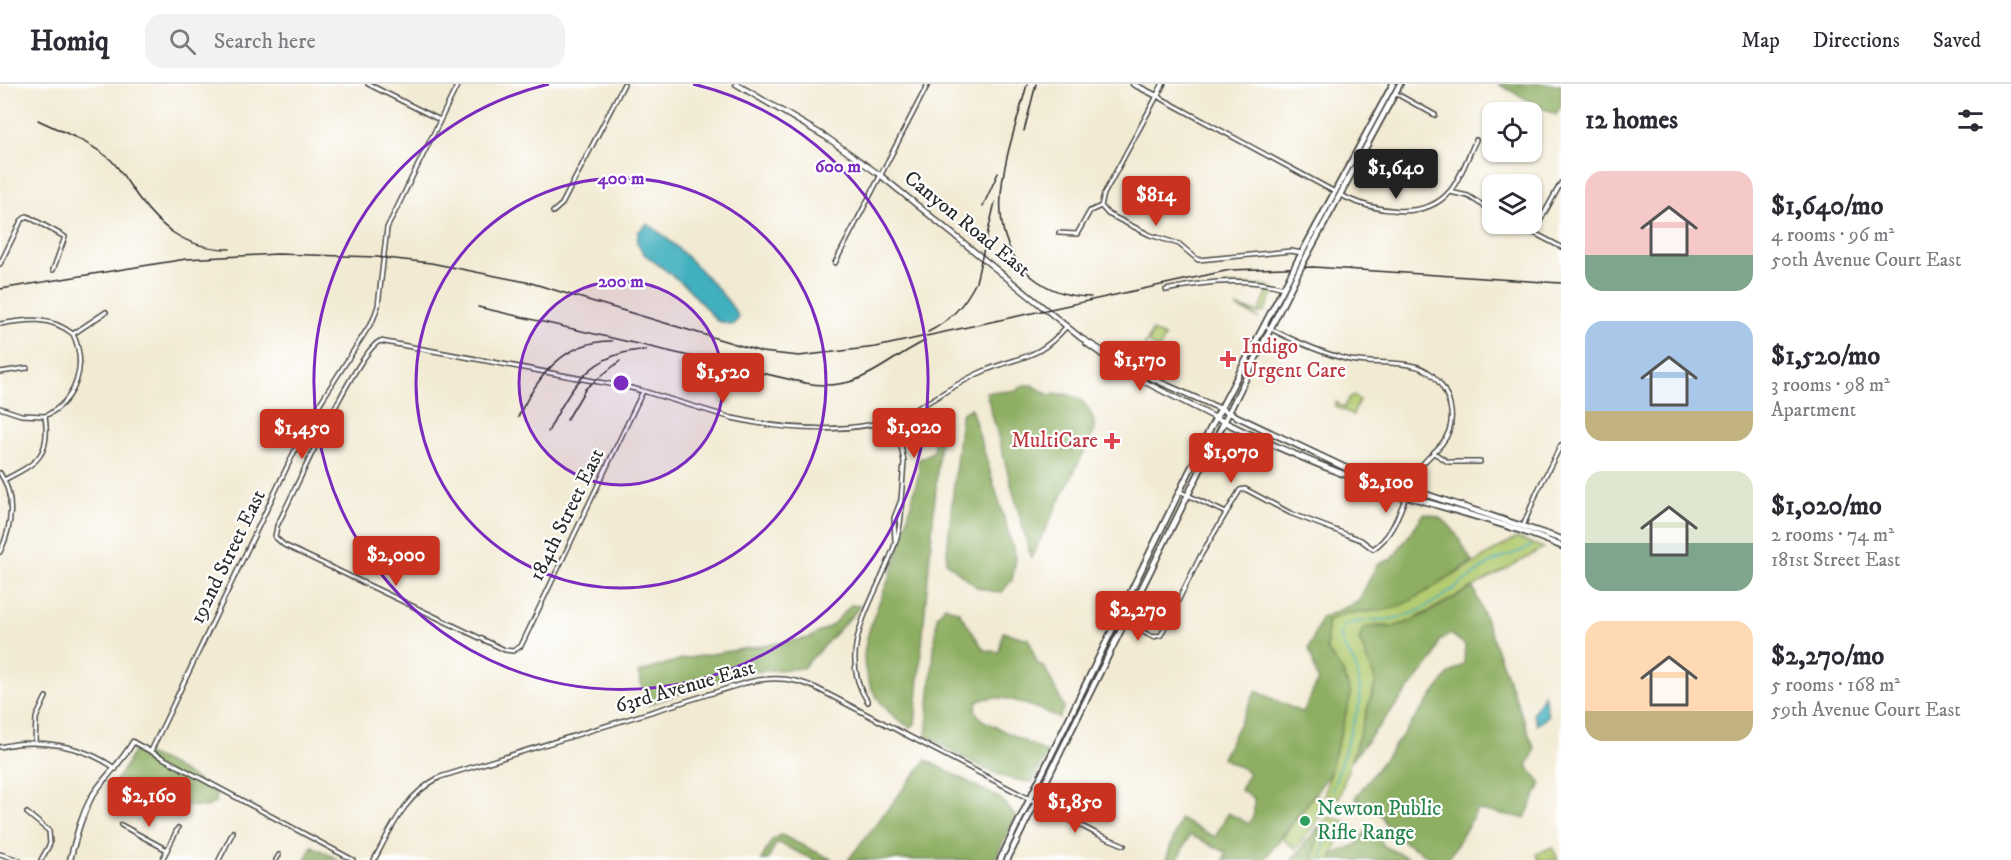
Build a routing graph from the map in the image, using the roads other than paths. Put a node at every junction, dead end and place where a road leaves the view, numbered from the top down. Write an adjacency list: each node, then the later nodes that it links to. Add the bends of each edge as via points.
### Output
1 (368, 84): 14 (street)
2 (458, 84): 14 (street, 192nd Street East)
3 (624, 84): 22 (street, via 563,203)
4 (736, 84): 10 (main road, Canyon Road East)
5 (749, 84): 10 (street)
6 (928, 84): 16 (street)
7 (1133, 84): 12 (main road)
8 (1163, 84): 12 (main road)
9 (1398, 85): 11 (main road); 19 (main road)
10 (746, 89): 16 (main road, Canyon Road East)
11 (1395, 93): 13 (street); 19 (main road)
12 (1156, 96): 19 (street); 21 (street)
13 (1435, 115)
14 (440, 120): 77 (street, 192nd Street East, via 387,228 373,320 310,419)
15 (1476, 140): 18 (street)
16 (880, 175): 30 (street); 38 (main road, Canyon Road East)
17 (1561, 183): 23 (street)
18 (1450, 192): 19 (street, via 1432,206 1407,210 1374,207); 20 (street)
19 (1337, 194): 27 (main road); 29 (main road)
20 (1482, 205)
21 (1101, 206): 24 (street, via 1090,211 1077,234); 27 (street, via 1108,214 1179,244 1201,260 1291,251)
22 (553, 212)
23 (1542, 217)
24 (1059, 233)
25 (1538, 234): 26 (street)
26 (1561, 247)
27 (1302, 254): 29 (main road)
28 (0, 262): 31 (street, via 25,216 65,237)
29 (1300, 262): 32 (main road, bridge)
30 (835, 263)
31 (53, 270)
32 (1295, 273): 33 (main road); 39 (main road)
33 (1284, 288): 34 (street, via 1203,282); 37 (main road)
34 (1166, 290)
35 (106, 312): 40 (street)
36 (0, 324): 40 (street, via 38,319 52,321)
37 (1265, 326): 39 (street); 46 (main road)
38 (1066, 327): 41 (main road, Canyon Road East); 49 (street, via 1039,353 983,371)
39 (1271, 329): 47 (main road); 53 (street, via 1335,356 1422,368 1438,380 1450,399 1451,414 1449,431)
40 (73, 334): 48 (street, via 80,350 78,375 64,404)
41 (1081, 338): 46 (main road, Canyon Road East, via 1137,372); 50 (main road, Canyon Road East, via 1127,373)
42 (27, 368): 43 (street)
43 (0, 372)
44 (643, 391): 44 (street, 184th Street East, via 521,645 515,650 505,650 472,635 284,545 275,537 344,390 375,343 387,341); 49 (street, via 732,418 781,426 838,427)
45 (0, 408): 48 (street, via 21,415)
46 (1221, 409): 47 (main road, Canyon Road East); 50 (main road)
47 (1230, 413): 51 (main road); 57 (main road, Canyon Road East, via 1346,468)
48 (45, 416): 56 (street, via 47,439 40,457)
49 (896, 418): 72 (street, via 904,462 902,510 895,540 855,648 857,679)
50 (1216, 418): 51 (main road, Canyon Road East); 58 (main road)
51 (1226, 423): 59 (main road); 60 (main road, Canyon Road East, via 1323,467)
52 (1561, 445): 63 (street)
53 (1434, 453): 54 (street, via 1448,462); 57 (street, via 1421,465)
54 (1480, 462)
55 (0, 473): 56 (street)
56 (4, 480): 65 (street, via 11,513)
57 (1408, 488): 60 (street); 63 (main road, Canyon Road East)
58 (1181, 492): 59 (street); 68 (main road)
59 (1188, 495): 61 (street); 69 (main road)
60 (1405, 496): 61 (street, via 1392,526 1373,549 1361,540 1290,513 1245,489 1238,492); 62 (main road, Canyon Road East)
61 (1226, 513): 69 (street, via 1200,555 1162,633 1157,638)
62 (1500, 523): 63 (main road, via 1520,527); 66 (main road, Canyon Road East)
63 (1524, 524): 64 (main road, Canyon Road East)
64 (1561, 539)
65 (1, 546): 67 (street)
66 (1561, 546)
67 (0, 552)
68 (1121, 617): 70 (main road); 73 (main road)
69 (1124, 623): 70 (main road)
70 (1114, 644): 78 (main road)
71 (46, 697): 75 (street, via 36,718)
72 (868, 702)
73 (1064, 732): 78 (main road); 80 (main road)
74 (133, 742): 77 (street); 79 (main road)
75 (35, 743): 76 (street); 79 (street, via 75,749)
76 (0, 747)
77 (151, 751): 96 (street)
78 (1059, 755): 81 (main road)
79 (116, 769): 92 (main road, via 91,799 77,828)
80 (1030, 799): 81 (street, 63rd Avenue East); 97 (street, 63rd Avenue East, via 816,687 792,680 765,679 440,777 408,802); 98 (main road)
81 (1036, 801): 86 (street, 63rd Avenue East); 99 (main road)
82 (27, 813): 91 (street, via 49,831 50,844)
83 (121, 825): 87 (street)
84 (178, 828): 87 (street)
85 (233, 832): 94 (street)
86 (1124, 845)
87 (167, 850): 93 (street)
88 (0, 854): 90 (street)
89 (279, 855): 95 (street)
90 (19, 860)
91 (41, 860)
92 (70, 860)
93 (162, 860)
94 (219, 860)
95 (276, 860)
96 (353, 860)
97 (374, 860)
98 (1000, 860)
99 (1007, 860)

